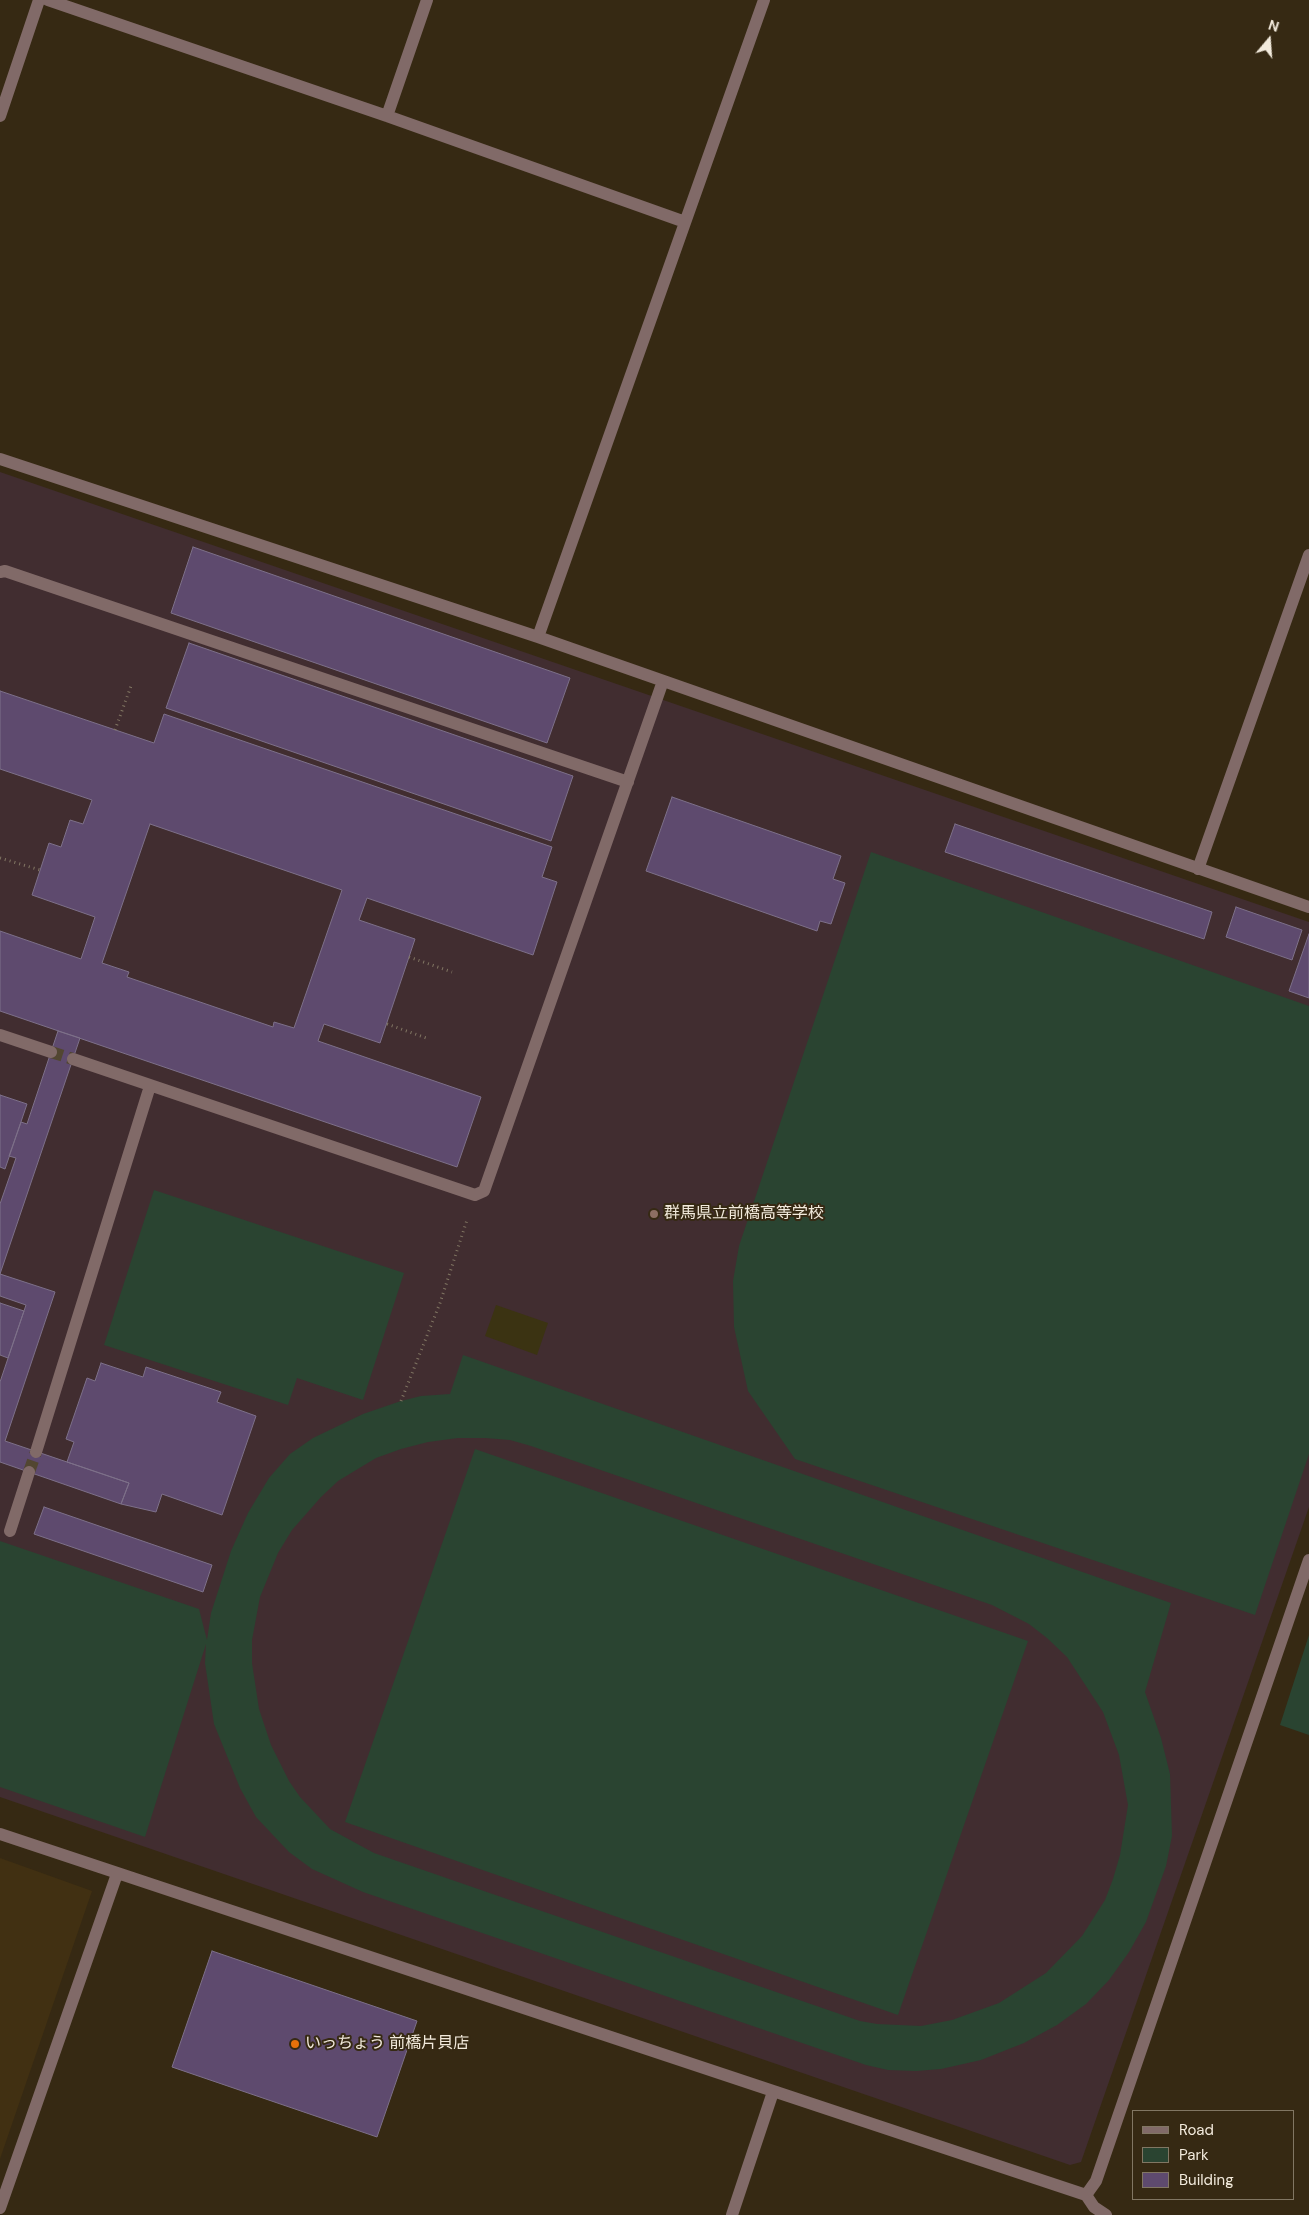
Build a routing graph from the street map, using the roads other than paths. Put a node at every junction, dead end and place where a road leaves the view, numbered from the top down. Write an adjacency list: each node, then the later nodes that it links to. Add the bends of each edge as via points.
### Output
1 (39, 0): 5 (street)
2 (48, 0): 6 (street)
3 (427, 0): 6 (street)
4 (764, 0): 7 (street)
5 (0, 116)
6 (387, 116): 7 (street)
7 (685, 222): 11 (street)
8 (0, 459): 11 (street)
9 (1309, 555): 14 (street)
10 (0, 572): 13 (street)
11 (538, 637): 12 (street)
12 (663, 681): 13 (street); 14 (street)
13 (628, 782): 19 (street, via 484,1191 475,1195)
14 (1198, 869): 15 (street)
15 (1309, 907)
16 (0, 1035): 17 (street)
17 (51, 1052)
18 (73, 1059): 19 (street)
19 (150, 1086): 20 (street)
20 (36, 1452)
21 (29, 1472): 22 (street)
22 (10, 1531)
23 (1309, 1560): 27 (street, via 1096,2181)
24 (0, 1834): 25 (street)
25 (116, 1874): 26 (street); 28 (street)
26 (773, 2092): 27 (street); 29 (street)
27 (1086, 2195): 30 (street, via 1094,2207)
28 (0, 2208)
29 (732, 2215)
30 (1106, 2215)

